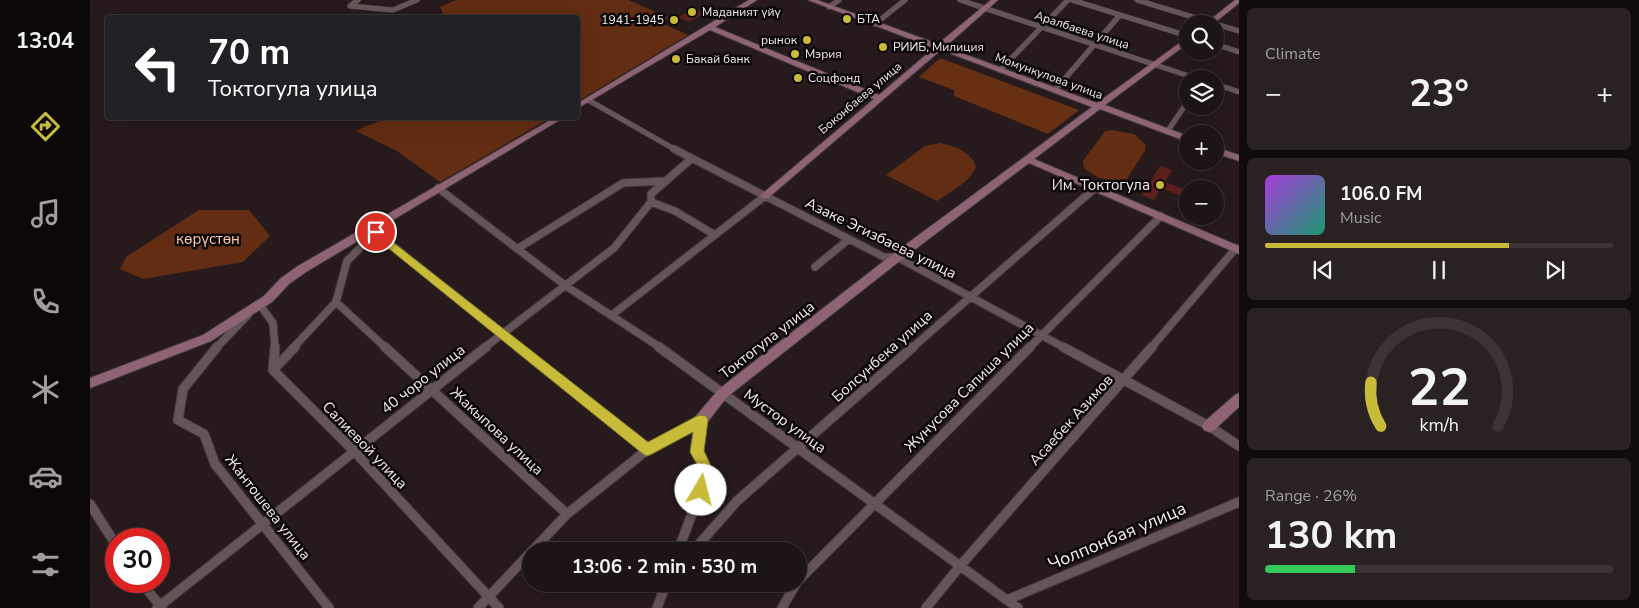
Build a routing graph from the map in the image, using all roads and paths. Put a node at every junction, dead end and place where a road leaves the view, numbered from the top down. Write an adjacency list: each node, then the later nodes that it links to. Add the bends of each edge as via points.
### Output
1 (358, 0): 2 (street, via 350,6 393,10)
2 (417, 0)
3 (754, 0): 18 (street)
4 (811, 0): 12 (street, Момункулова улица)
5 (840, 0): 12 (street)
6 (905, 0): 17 (street)
7 (960, 0): 13 (street, Аралбаева улица)
8 (995, 0): 13 (street, Боконбаева улица)
9 (1070, 0): 14 (street); 19 (street)
10 (1137, 0): 15 (street)
11 (1239, 0): 16 (street)
12 (829, 7): 17 (street, Момункулова улица)
13 (985, 8): 19 (street, Аралбаева улица); 25 (street, Боконбаева улица)
14 (1120, 15): 22 (street); 24 (street)
15 (1184, 15)
16 (1219, 15)
17 (875, 24): 25 (street, Момункулова улица)
18 (709, 27): 34 (street); 35 (street)
19 (1042, 27): 24 (street, Аралбаева улица); 29 (street)
20 (1224, 27): 21 (street)
21 (1239, 31)
22 (1179, 34)
23 (1179, 44): 28 (street, Токтогула улица)
24 (1095, 45): 28 (street, Аралбаева улица); 32 (street)
25 (939, 47): 29 (street, Момункулова улица); 34 (street, Боконбаева улица)
26 (1224, 47): 27 (street)
27 (1239, 52)
28 (1154, 64): 30 (street, Аралбаева улица); 37 (street, Токтогула улица)
29 (1000, 70): 32 (street, Момункулова улица)
30 (1179, 73)
31 (1224, 87): 33 (street)
32 (1055, 90): 37 (street, Момункулова улица)
33 (1239, 92)
34 (880, 98): 49 (street, Боконбаева улица)
35 (588, 100): 36 (street); 44 (street, Азаке Эгизбаева улица)
36 (580, 105)
37 (1098, 106): 40 (street, Момункулова улица); 45 (street, Токтогула улица)
38 (1179, 114): 40 (street)
39 (556, 120): 47 (street)
40 (1167, 132): 41 (street, Момункулова улица)
41 (1179, 136)
42 (1224, 153): 43 (street)
43 (1239, 157)
44 (691, 159): 46 (street, 40 чоро улица); 49 (street, Азаке Эгизбаева улица)
45 (1027, 159): 48 (street); 57 (street, Токтогула улица)
46 (666, 181): 50 (street, 40 чоро улица, via 651,194); 56 (street, via 623,183)
47 (438, 188): 52 (street); 56 (street, Мустор улица)
48 (1095, 188): 51 (street); 60 (street, Болсунбека улица)
49 (765, 196): 53 (street); 54 (street, Азаке Эгизбаева улица)
50 (651, 202): 53 (street, via 675,211); 59 (street, 40 чоро улица, via 614,248)
51 (1162, 216): 55 (street); 65 (street, Жунусова Сапиша улица)
52 (373, 230): 61 (street, via 347,261); 62 (street, via 296,273); 64 (street)
53 (715, 235): 63 (street)
54 (849, 239): 57 (street, Азаке Эгизбаева улица, via 884,257); 58 (street)
55 (1237, 249): 67 (street, Асаебек Азимов)
56 (517, 250): 59 (street, Мустор улица)
57 (897, 257): 60 (street, Азаке Эгизбаева улица); 70 (street, Токтогула улица)
58 (815, 267)
59 (566, 286): 63 (street, Мустор улица); 64 (street, 40 чоро улица)
60 (970, 296): 65 (street, Азаке Эгизбаева улица); 75 (street, Болсунбека улица)
61 (336, 302): 66 (street); 69 (street, Жакыпова улица)
62 (257, 306): 66 (street, via 273,324); 68 (street, via 207,338); 82 (street, Жантошева улица, via 183,389 178,420 204,434 214,464)
63 (612, 315): 70 (street, Мустор улица)
64 (503, 334): 69 (street, 40 чоро улица); 76 (street)
65 (1042, 336): 67 (street, Азаке Эгизбаева улица); 79 (street, Жунусова Сапиша улица)
66 (273, 370): 77 (street, Салиевой улица)
67 (1124, 380): 73 (street, Азаке Эгизбаева улица); 88 (street, Асаебек Азимов)
68 (90, 383)
69 (431, 389): 77 (street, 40 чоро улица); 81 (street, Жакыпова улица)
70 (723, 393): 72 (street, Токтогула улица); 75 (street, Мустор улица)
71 (1239, 399): 73 (street)
72 (701, 420): 76 (street, Токтогула улица); 85 (street, via 697,452 706,468)
73 (1209, 426): 74 (street, Азаке Эгизбаева улица)
74 (1239, 446)
75 (799, 448): 79 (street, Мустор улица); 86 (street, Болсунбека улица, via 737,501)
76 (647, 450): 81 (street, Токтогула улица)
77 (354, 451): 82 (street, 40 чоро улица); 93 (street, Салиевой улица)
78 (1239, 502): 94 (street, Чолпонбая улица)
79 (874, 503): 88 (street, Мустор улица); 89 (street, Жунусова Сапиша улица)
80 (90, 504): 83 (street)
81 (567, 514): 84 (street, Токтогула улица)
82 (263, 523): 95 (street, 40 чоро улица); 96 (street, Жантошева улица)
83 (105, 528)
84 (541, 542)
85 (681, 542)
86 (701, 542)
87 (522, 562): 93 (street, Токтогула улица)
88 (960, 566): 94 (street, Мустор улица); 101 (street, Асаебек Азимов)
89 (807, 570)
90 (663, 592): 99 (street)
91 (791, 592): 100 (street)
92 (149, 593): 95 (street)
93 (489, 597): 97 (street, Токтогула улица); 98 (street, Салиевой улица)
94 (1007, 600): 102 (street, Мустор улица)
95 (160, 607)
96 (329, 608)
97 (478, 608)
98 (499, 608)
99 (657, 608)
100 (782, 608)
101 (926, 608)
102 (1018, 608)

